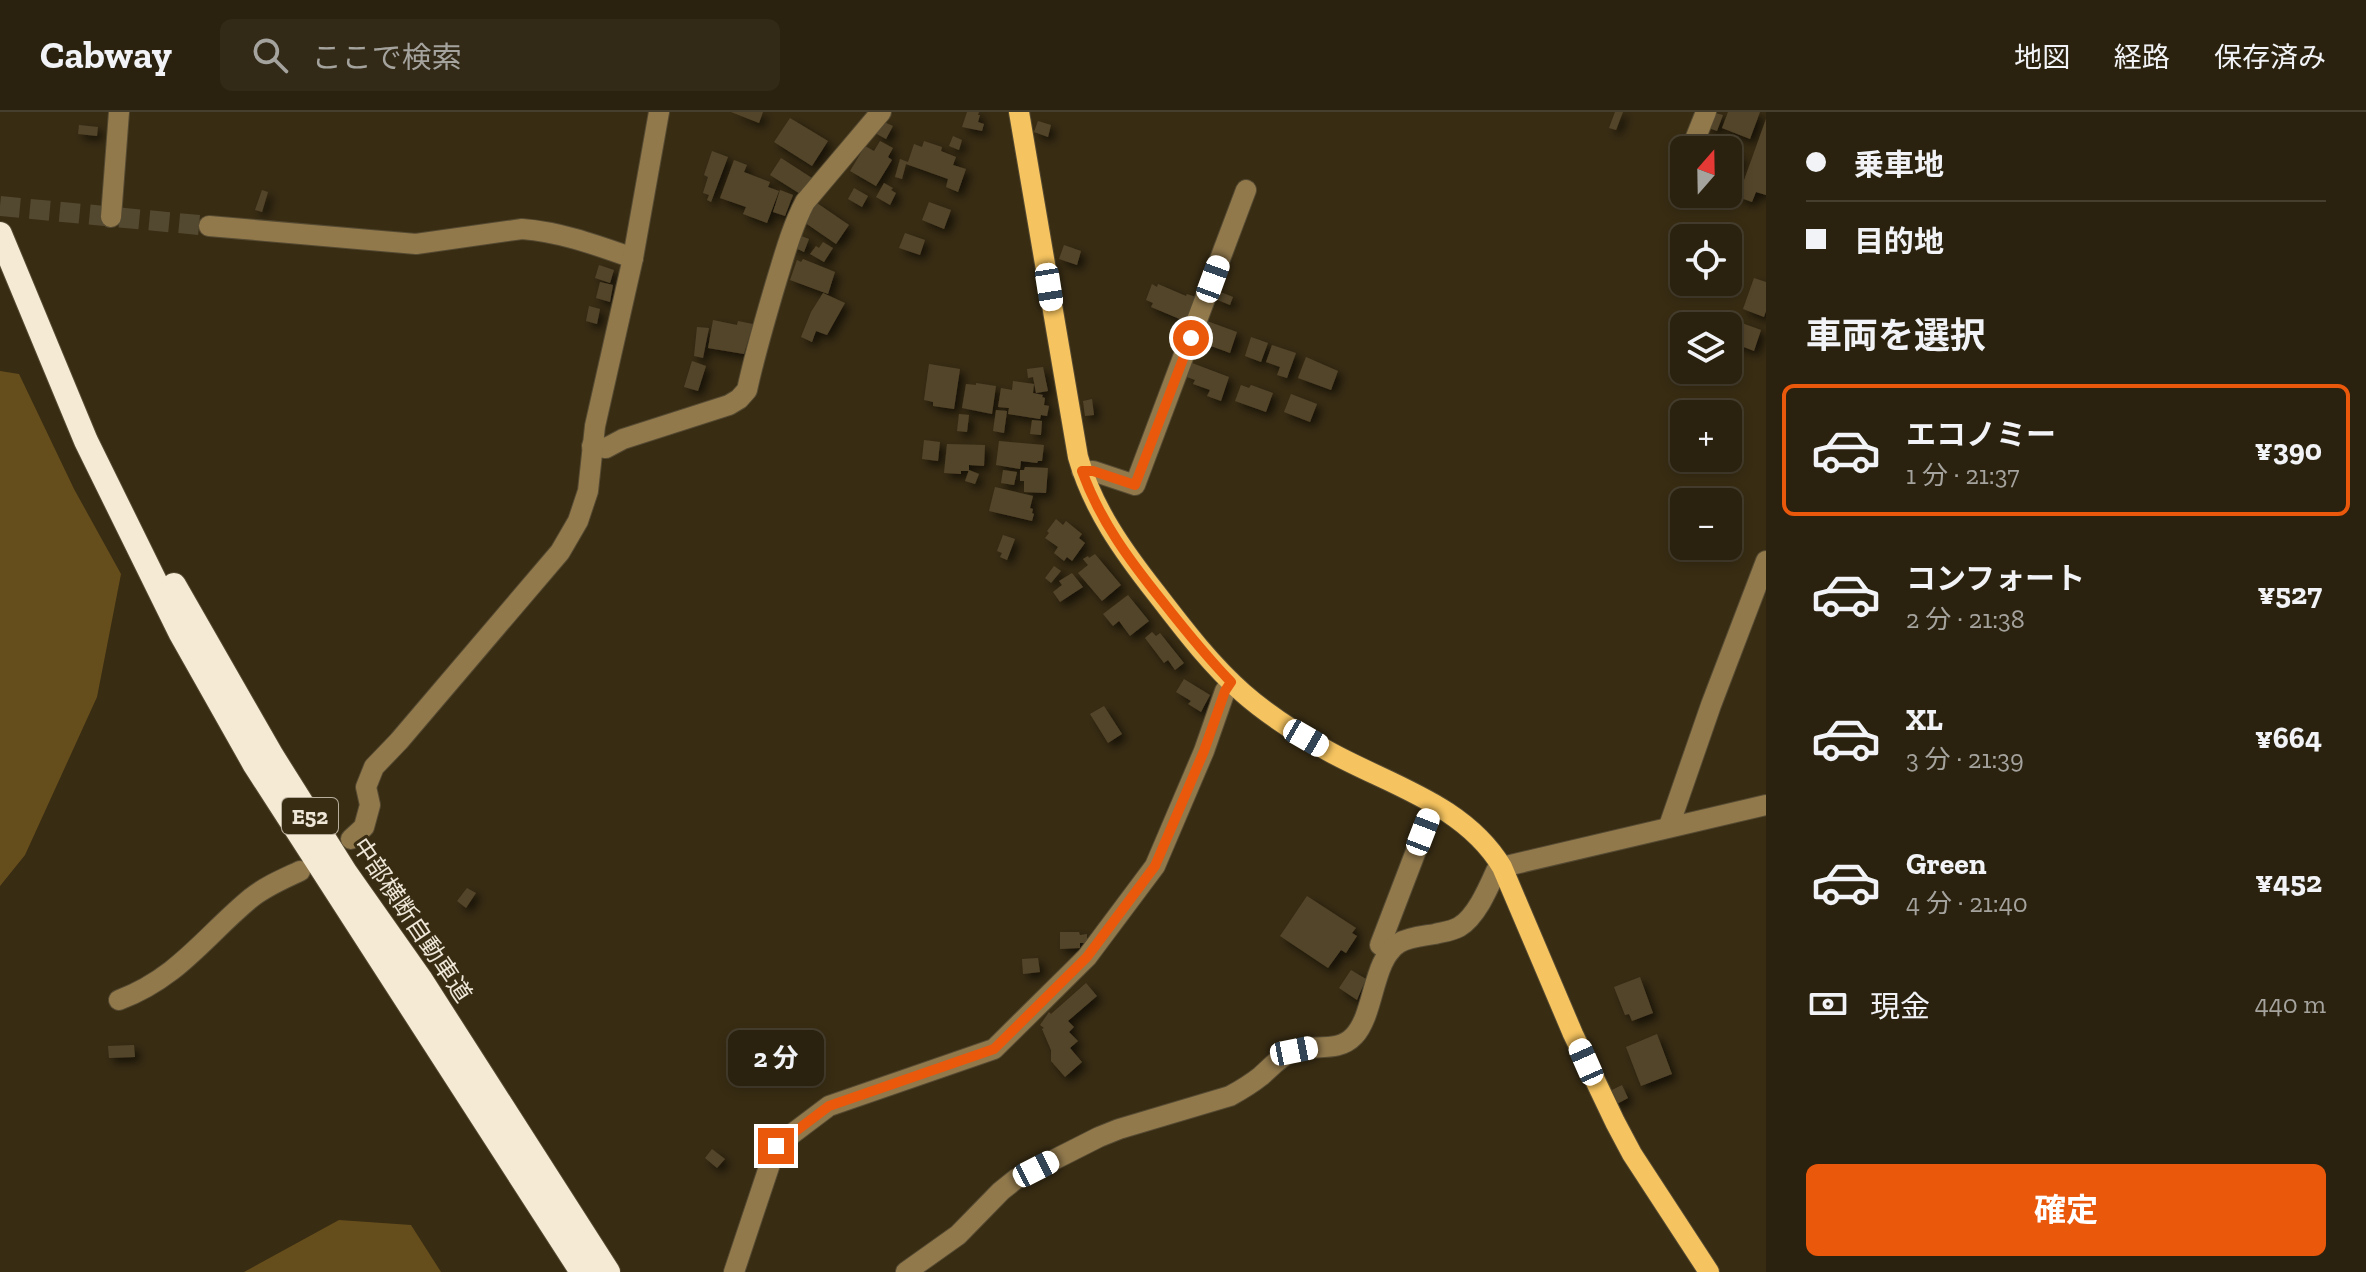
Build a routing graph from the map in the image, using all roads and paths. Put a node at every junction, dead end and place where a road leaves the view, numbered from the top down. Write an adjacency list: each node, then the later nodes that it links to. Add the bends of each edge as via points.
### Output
1 (119, 112): 8 (street)
2 (659, 112): 11 (street)
3 (881, 112): 13 (street, via 799,213 747,390 729,405 606,448)
4 (1019, 112): 14 (main road)
5 (1706, 112): 6 (street)
6 (1696, 136)
7 (1246, 190): 14 (street, via 1135,485)
8 (111, 217)
9 (209, 226): 11 (street, via 416,244 522,229 574,238)
10 (0, 234): 12 (highway, 中部横断自動車道 / E52)
11 (633, 258): 13 (street)
12 (43, 340): 25 (highway, 中部横断自動車道 / E52, via 180,632 255,765); 26 (highway, 中部横断自動車道 / E52, via 272,756)
13 (592, 446): 20 (street, via 588,491 560,552 374,767 366,787 370,805 364,827)
14 (1082, 471): 16 (main road, via 1102,517 1130,560)
15 (1766, 561): 19 (street)
16 (1231, 682): 17 (main road, via 1306,738); 27 (street, via 1155,866 1087,957 994,1049 829,1106 776,1146)
17 (1434, 804): 21 (main road, via 1466,823); 23 (street, via 1380,945)
18 (1766, 805): 19 (street)
19 (1669, 826): 21 (street)
20 (351, 839)
21 (1502, 867): 23 (street, via 1462,925 1400,943); 29 (main road, via 1615,1122)
22 (300, 871): 24 (street, via 251,899 180,965 143,991)
23 (1390, 951): 28 (street, via 1362,1022 1345,1043 1294,1051 1230,1096 1119,1129 1016,1179 958,1235)
24 (119, 1000)
25 (582, 1272)
26 (608, 1272)
27 (734, 1272)
28 (906, 1272)
29 (1709, 1272)

